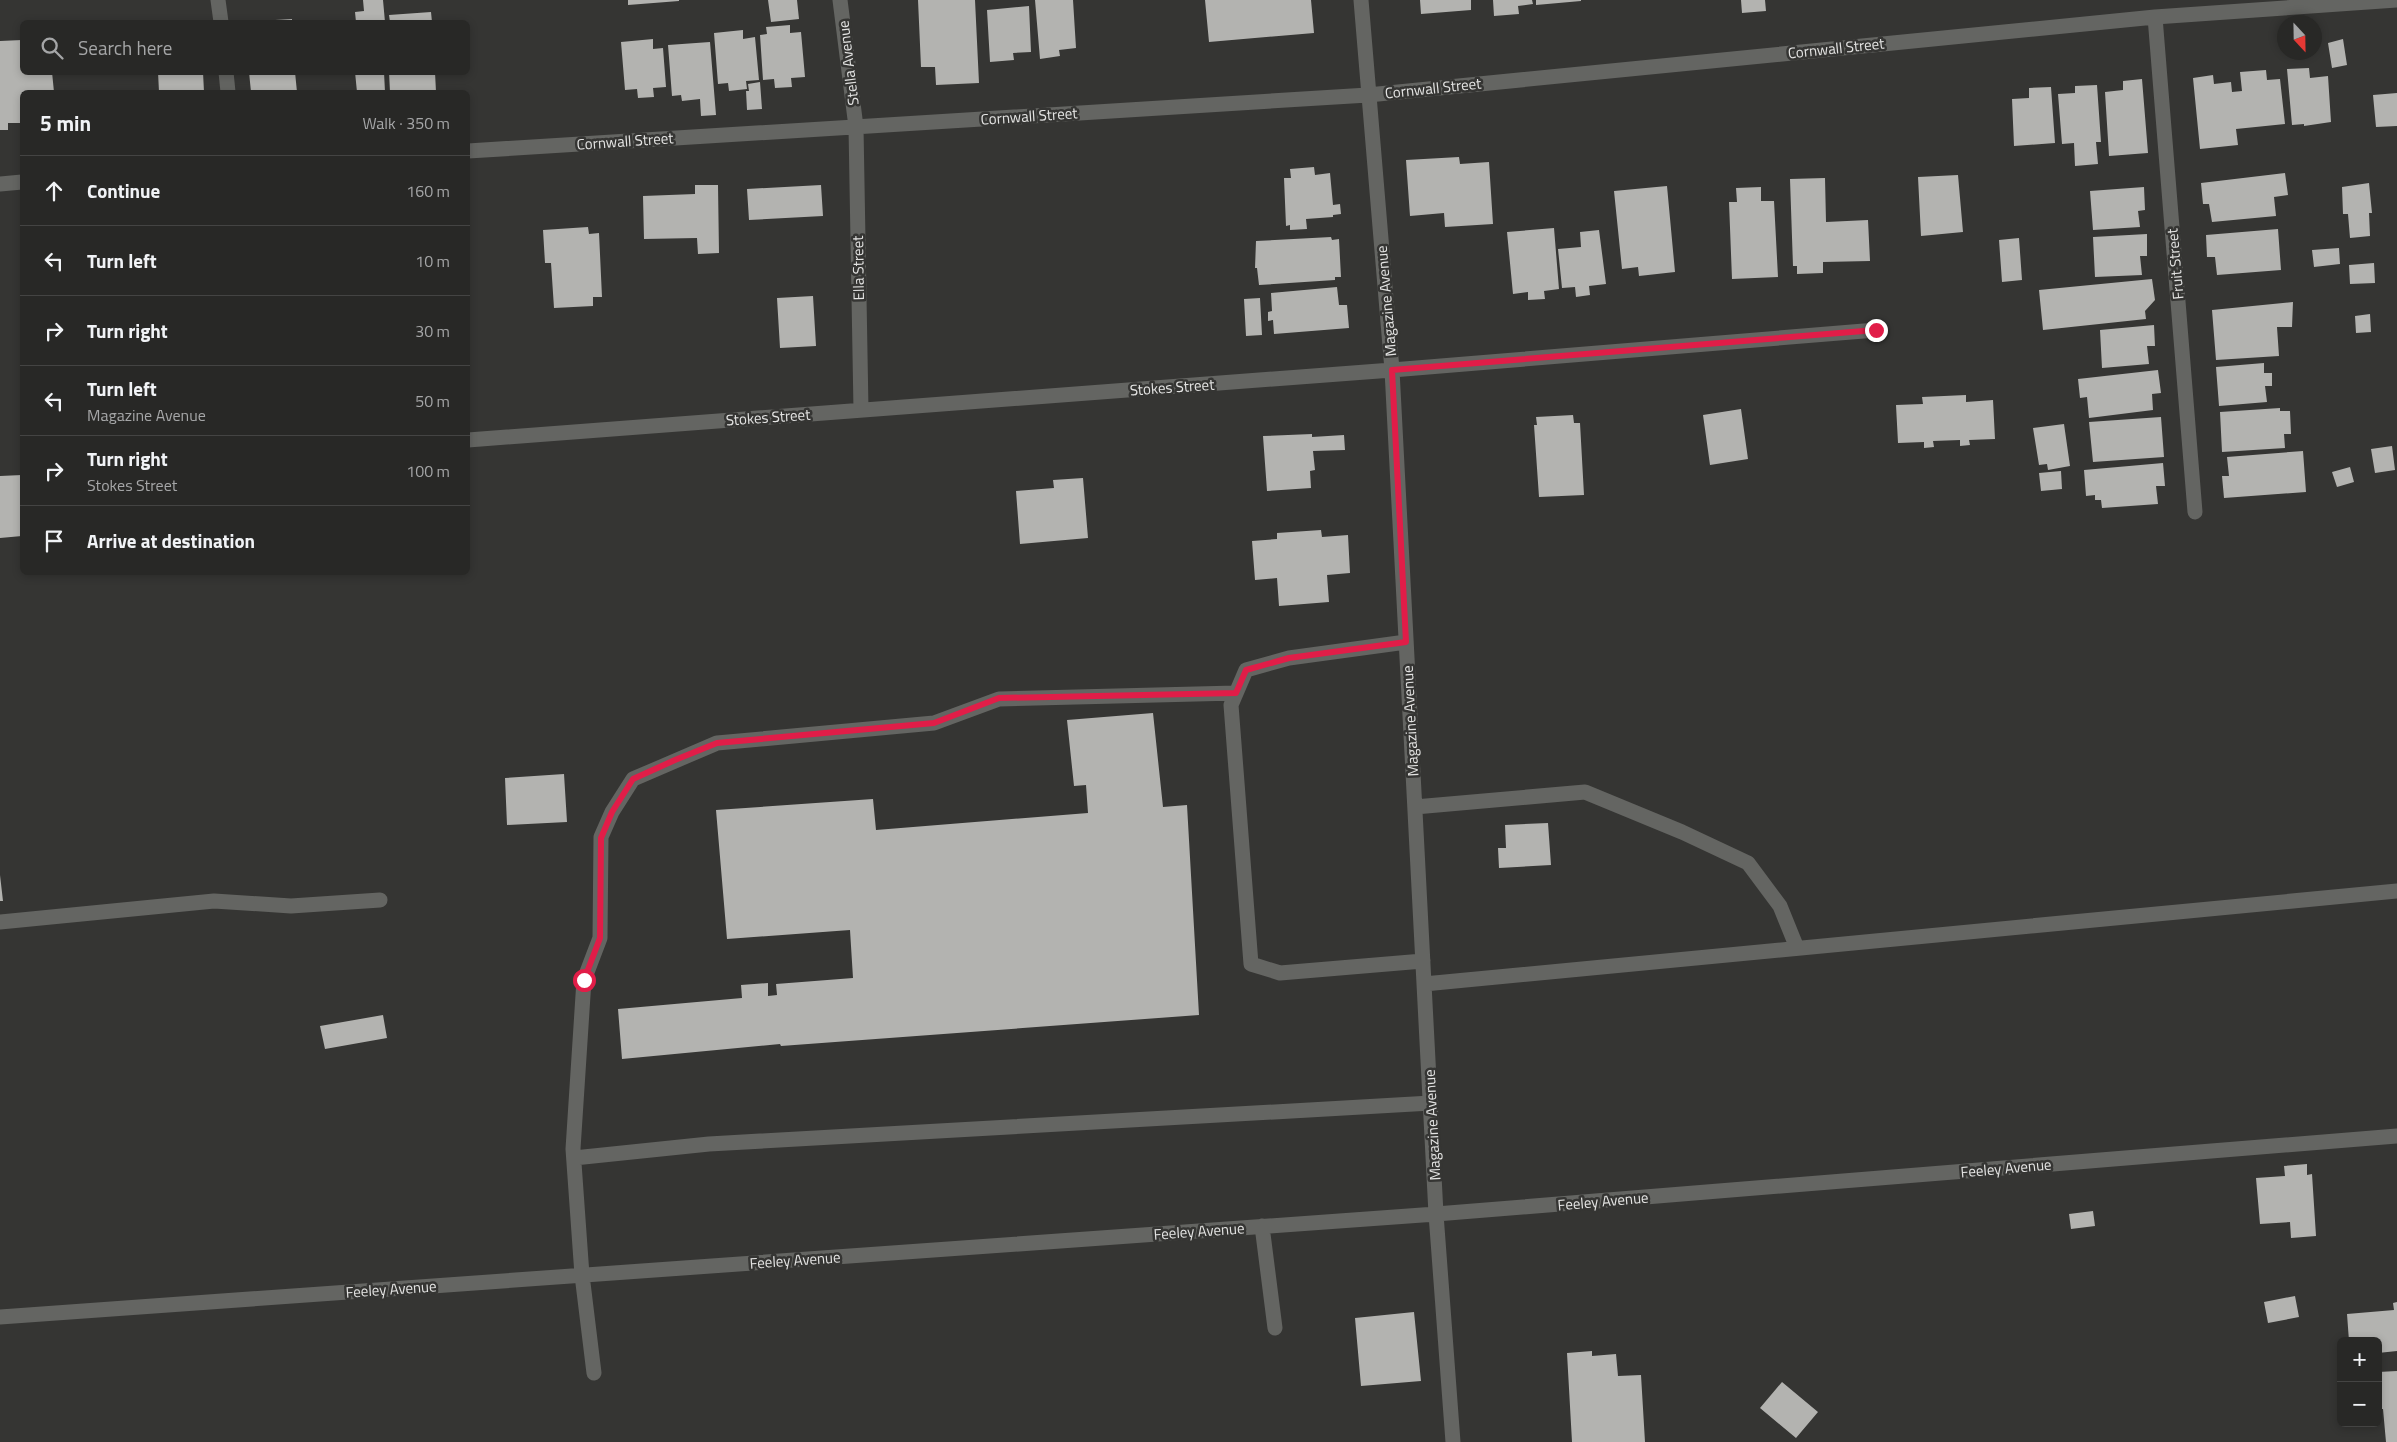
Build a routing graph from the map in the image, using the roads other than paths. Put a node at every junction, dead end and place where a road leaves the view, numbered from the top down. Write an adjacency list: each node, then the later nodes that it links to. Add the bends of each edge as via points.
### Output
1 (218, 0): 7 (street)
2 (840, 0): 11 (street, Stella Avenue)
3 (1361, 0): 10 (street, Magazine Avenue)
4 (2397, 0): 5 (street, Cornwall Street)
5 (2225, 5): 6 (street, Cornwall Street)
6 (2155, 17): 10 (street, Cornwall Street); 19 (street, Fruit Street)
7 (221, 20)
8 (226, 75): 9 (street)
9 (228, 90)
10 (1368, 95): 11 (street, Cornwall Street); 16 (street, Magazine Avenue)
11 (856, 127): 12 (street, Cornwall Street); 17 (street, Ella Street)
12 (470, 151)
13 (20, 182): 14 (street)
14 (0, 184)
15 (1876, 330): 16 (street, Stokes Street)
16 (1392, 370): 17 (street, Stokes Street); 20 (street, Magazine Avenue)
17 (861, 410): 18 (street, Stokes Street)
18 (470, 440)
19 (2195, 512)
20 (1406, 642): 21 (street, via 1289,658 1246,670); 22 (street, Magazine Avenue)
21 (1236, 693): 27 (street, via 1231,705 1251,964 1280,973); 31 (street, via 999,698 934,723 717,743 633,779 612,812 601,838 600,938 584,980)
22 (1415, 807): 26 (street, via 1585,792 1682,832 1748,864 1780,906); 27 (street, Magazine Avenue)
23 (2397, 891): 26 (street)
24 (380, 900): 25 (street, via 291,906 214,900)
25 (0, 922)
26 (1798, 948): 28 (street)
27 (1423, 960): 28 (street, Magazine Avenue)
28 (1424, 984): 29 (street, Magazine Avenue)
29 (1431, 1103): 31 (street, via 709,1144); 32 (street, Magazine Avenue)
30 (2397, 1136): 32 (street, Feeley Avenue)
31 (574, 1158): 34 (street)
32 (1436, 1214): 33 (street, Feeley Avenue); 38 (street, Magazine Avenue)
33 (1262, 1226): 34 (street, Feeley Avenue); 36 (street)
34 (582, 1275): 35 (street, Feeley Avenue); 37 (street)
35 (0, 1317)
36 (1275, 1328)
37 (594, 1373)
38 (1453, 1442)

